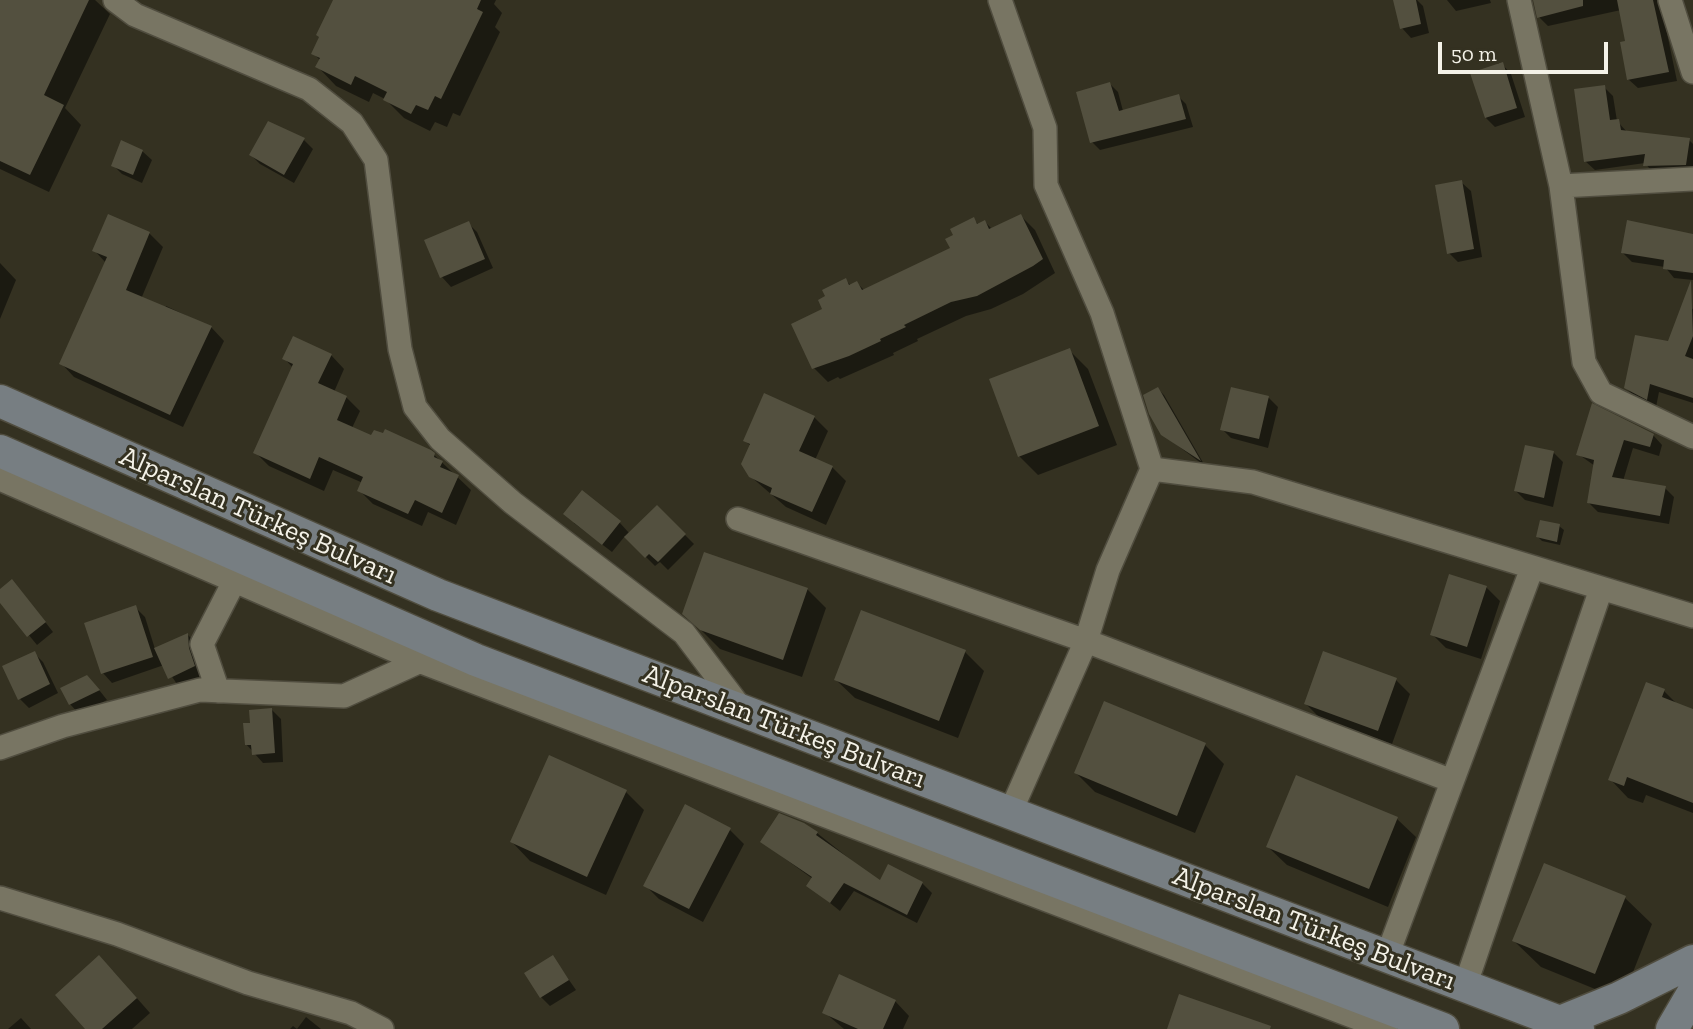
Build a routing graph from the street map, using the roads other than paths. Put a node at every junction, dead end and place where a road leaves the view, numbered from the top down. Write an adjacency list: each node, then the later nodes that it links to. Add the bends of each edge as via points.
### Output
1 (115, 0): 22 (street, via 135,15 309,89 352,123 376,160 400,349 415,407 440,439 513,503 684,632)
2 (1000, 0): 11 (street, via 1045,128 1046,185 1102,313)
3 (1519, 0): 7 (street)
4 (1670, 0): 5 (street)
5 (1693, 72)
6 (1693, 179): 7 (street)
7 (1562, 186): 9 (street, via 1584,362 1601,393)
8 (0, 401): 22 (main road, Alparslan Türkeş Bulvarı, via 438,595)
9 (1693, 437)
10 (0, 451): 15 (main road, Alparslan Türkeş Bulvarı)
11 (1152, 469): 14 (street, via 1253,482); 18 (street, via 1108,570)
12 (0, 479): 15 (street)
13 (738, 519): 18 (street)
14 (1532, 568): 16 (street); 24 (street)
15 (239, 570): 19 (main road, Alparslan Türkeş Bulvarı); 20 (street); 21 (street, via 202,644)
16 (1601, 589): 17 (street); 29 (street)
17 (1693, 616)
18 (1086, 641): 24 (street); 25 (street)
19 (451, 649): 20 (street); 34 (main road, Alparslan Türkeş Bulvarı)
20 (419, 661): 21 (street, via 344,696); 33 (street)
21 (218, 691): 23 (street, via 200,690 63,726)
22 (743, 711): 25 (main road, Alparslan Türkeş Bulvarı)
23 (0, 748)
24 (1452, 781): 27 (street)
25 (1010, 813): 27 (main road, Alparslan Türkeş Bulvarı)
26 (0, 898): 32 (street, via 117,934 248,983 351,1013)
27 (1387, 956): 29 (main road, Alparslan Türkeş Bulvarı)
28 (1693, 961): 31 (main road)
29 (1465, 986): 31 (main road, Alparslan Türkeş Bulvarı)
30 (1693, 993): 35 (main road)
31 (1569, 1026)
32 (382, 1029)
33 (1386, 1029)
34 (1443, 1029)
35 (1672, 1029)

